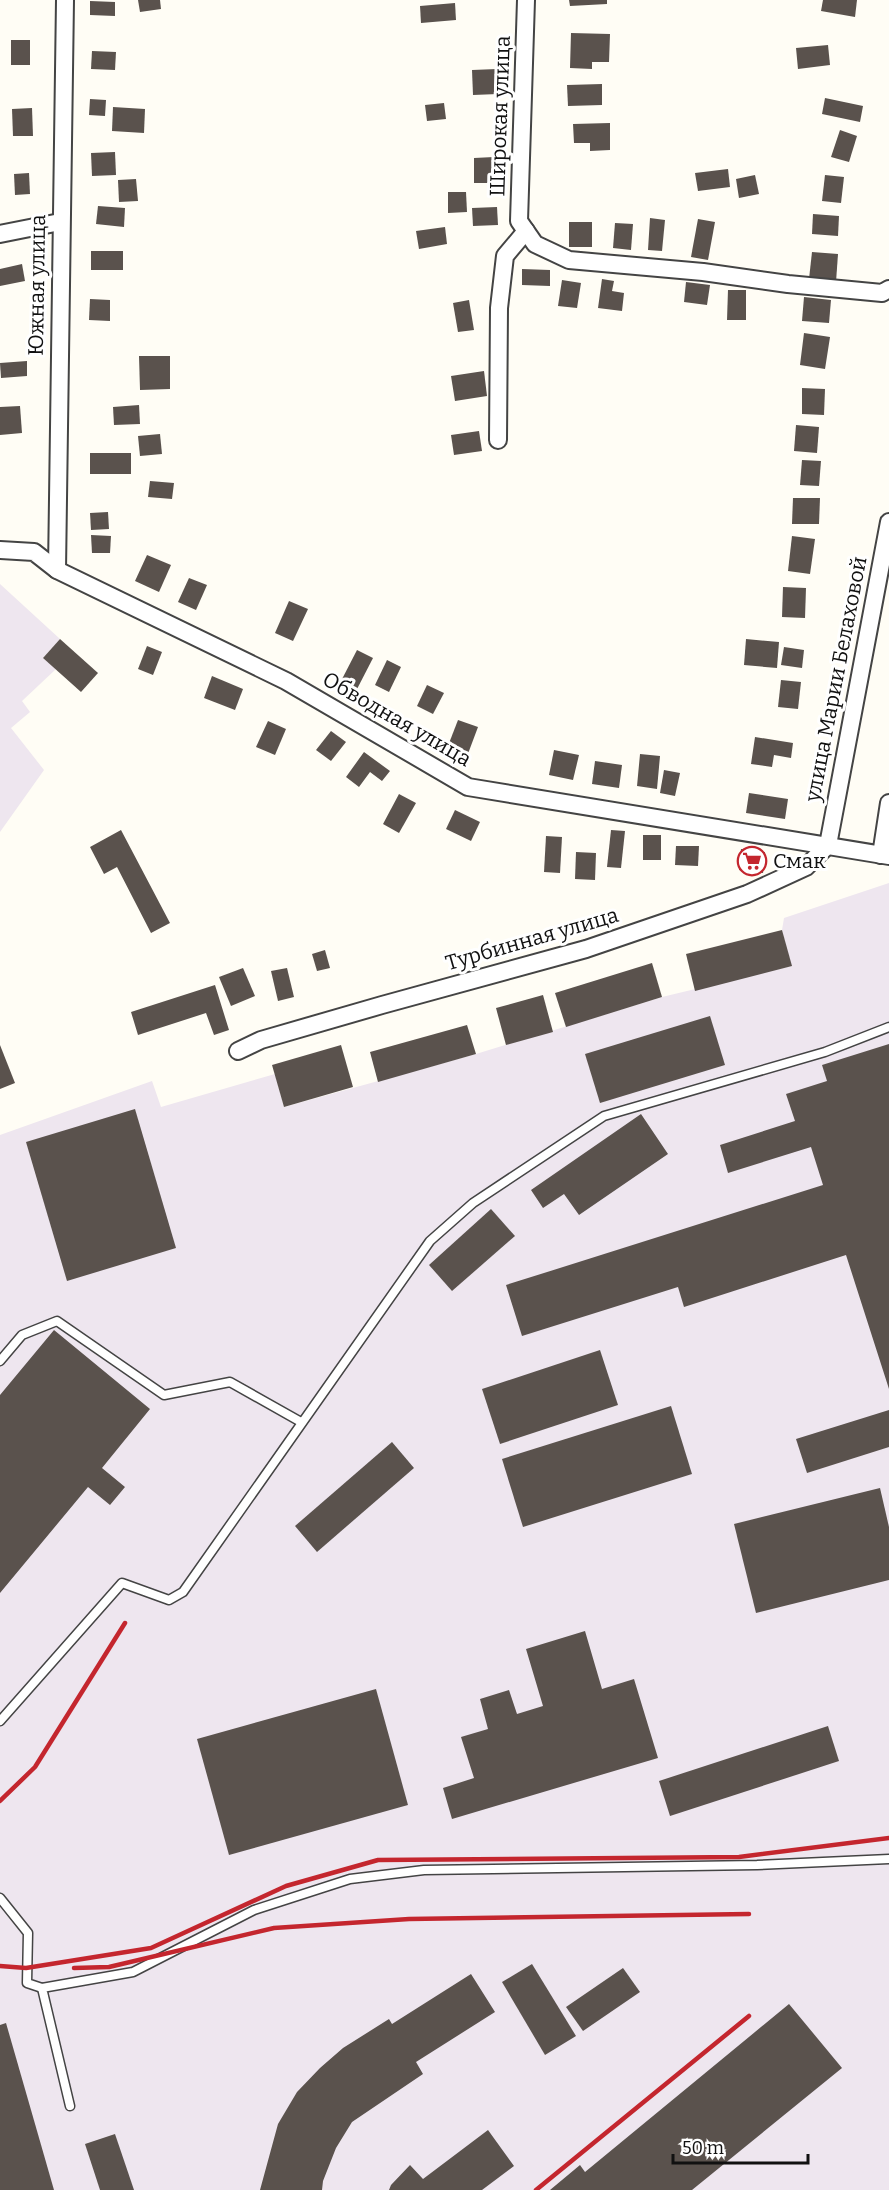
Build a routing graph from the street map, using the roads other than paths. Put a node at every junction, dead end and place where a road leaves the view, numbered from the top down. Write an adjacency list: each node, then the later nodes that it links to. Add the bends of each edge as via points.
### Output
1 (65, 0): 3 (street, Южная улица)
2 (526, 0): 4 (street, Широкая улица, via 519,221)
3 (60, 222): 5 (street); 10 (street, Южная улица)
4 (526, 231): 6 (street, via 535,244 569,260 882,293); 7 (street, via 505,256 499,308)
5 (0, 234)
6 (889, 289)
7 (498, 440)
8 (889, 522): 12 (street, улица Марии Белаховой)
9 (0, 550): 10 (street, Обводная улица, via 34,552)
10 (57, 570): 12 (street, Обводная улица, via 286,681 468,787)
11 (889, 803): 13 (street, Обводная улица)
12 (828, 845): 13 (street, Обводная улица); 15 (street, Турбинная улица, via 806,867 747,894 586,950 261,1040)
13 (885, 856)
14 (889, 1027): 17 (lane, via 825,1052 604,1116 473,1203 430,1241)
15 (238, 1051)
16 (0, 1361): 17 (lane, via 22,1335 57,1321 164,1395 230,1382)
17 (301, 1422): 18 (lane, via 183,1592 168,1600 122,1583)
18 (0, 1721)
19 (889, 1859): 21 (lane, via 424,1870 350,1879 254,1910 133,1972)
20 (0, 1898): 21 (lane, via 27,1933 27,1983)
21 (42, 1989): 22 (lane)
22 (70, 2106)

